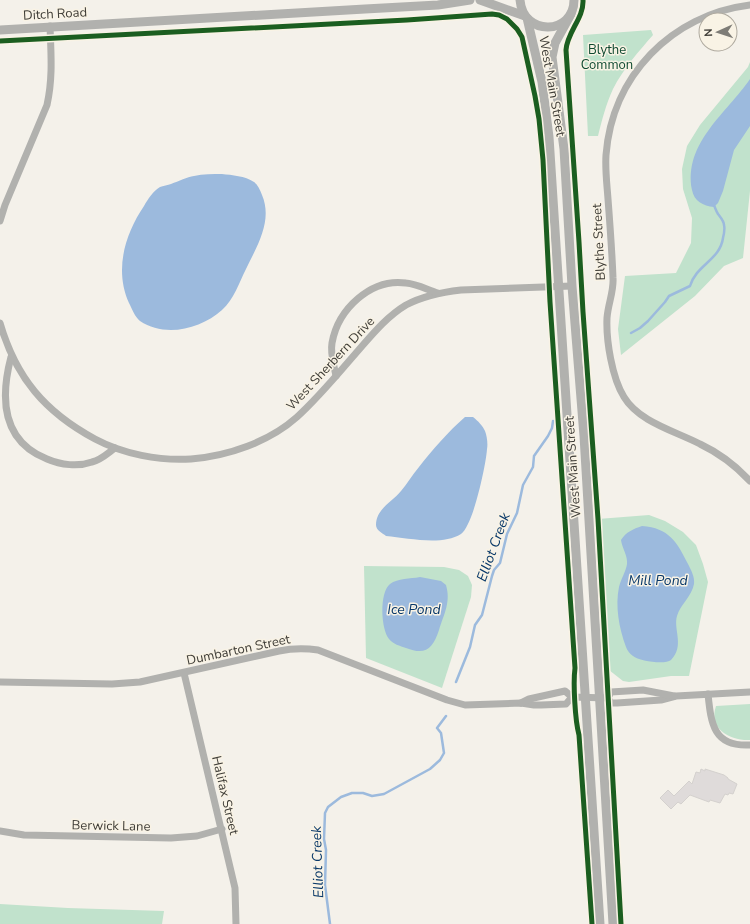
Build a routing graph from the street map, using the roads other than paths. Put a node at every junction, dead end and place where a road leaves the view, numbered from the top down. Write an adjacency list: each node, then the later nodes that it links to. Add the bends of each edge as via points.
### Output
1 (470, 0): 8 (street, Ditch Road, via 438,5)
2 (480, 0): 7 (street)
3 (520, 0): 7 (street, West Main Street)
4 (574, 0): 6 (street, West Main Street)
5 (750, 5): 18 (street, Blythe Street, via 729,8 702,18 674,33 648,56 628,83 618,105 610,127 606,164 614,279 608,309 608,328 611,358 621,392 629,405 639,414 715,452)
6 (571, 14): 7 (street, via 560,24 550,27 540,26); 11 (street, West Main Street, via 555,43 552,57 563,141)
7 (526, 17): 12 (street, West Main Street, via 542,82 548,120)
8 (50, 26): 9 (street, Ditch Road); 10 (street, via 52,70 47,105)
9 (0, 30)
10 (0, 221)
11 (572, 286): 12 (street, West Sherbern Drive); 25 (street, West Main Street, via 584,436)
12 (559, 287): 13 (street, West Sherbern Drive, via 461,290); 25 (street, West Main Street, via 571,460)
13 (438, 294): 16 (street, West Sherbern Drive, via 407,305 390,317); 16 (street, via 395,282 374,288 354,302 340,321 332,343 331,354)
14 (0, 323): 15 (street, West Sherbern Drive)
15 (11, 357): 17 (street, West Sherbern Drive, via 40,399 68,423); 17 (street, via 2,381 2,408 11,430 28,449 52,461 79,465 102,458)
16 (336, 376): 17 (street, West Sherbern Drive, via 316,399 274,434 225,454 176,460 152,458)
17 (115, 448)
18 (750, 481)
19 (184, 673): 20 (street, Dumbarton Street, via 140,682 112,684); 26 (street, Dumbarton Street, via 292,648 305,648 326,653 453,702 472,705); 28 (street, Halifax Street)
20 (0, 682)
21 (750, 692): 22 (street)
22 (708, 694): 23 (street); 27 (street, via 710,717 716,732 723,739 733,743)
23 (676, 696): 25 (street, via 661,700 617,703); 25 (street, via 643,690 611,692)
24 (572, 697): 25 (street, Dumbarton Street); 26 (street, Dumbarton Street, via 566,704); 26 (street, Dumbarton Street, via 565,691)
25 (596, 698): 31 (street, West Main Street); 32 (street, West Main Street)
26 (521, 703)
27 (750, 744)
28 (222, 829): 29 (street, Berwick Lane, via 197,836 171,838 24,835); 30 (street, Halifax Street, via 235,888)
29 (0, 831)
30 (236, 924)
31 (600, 924)
32 (613, 924)

